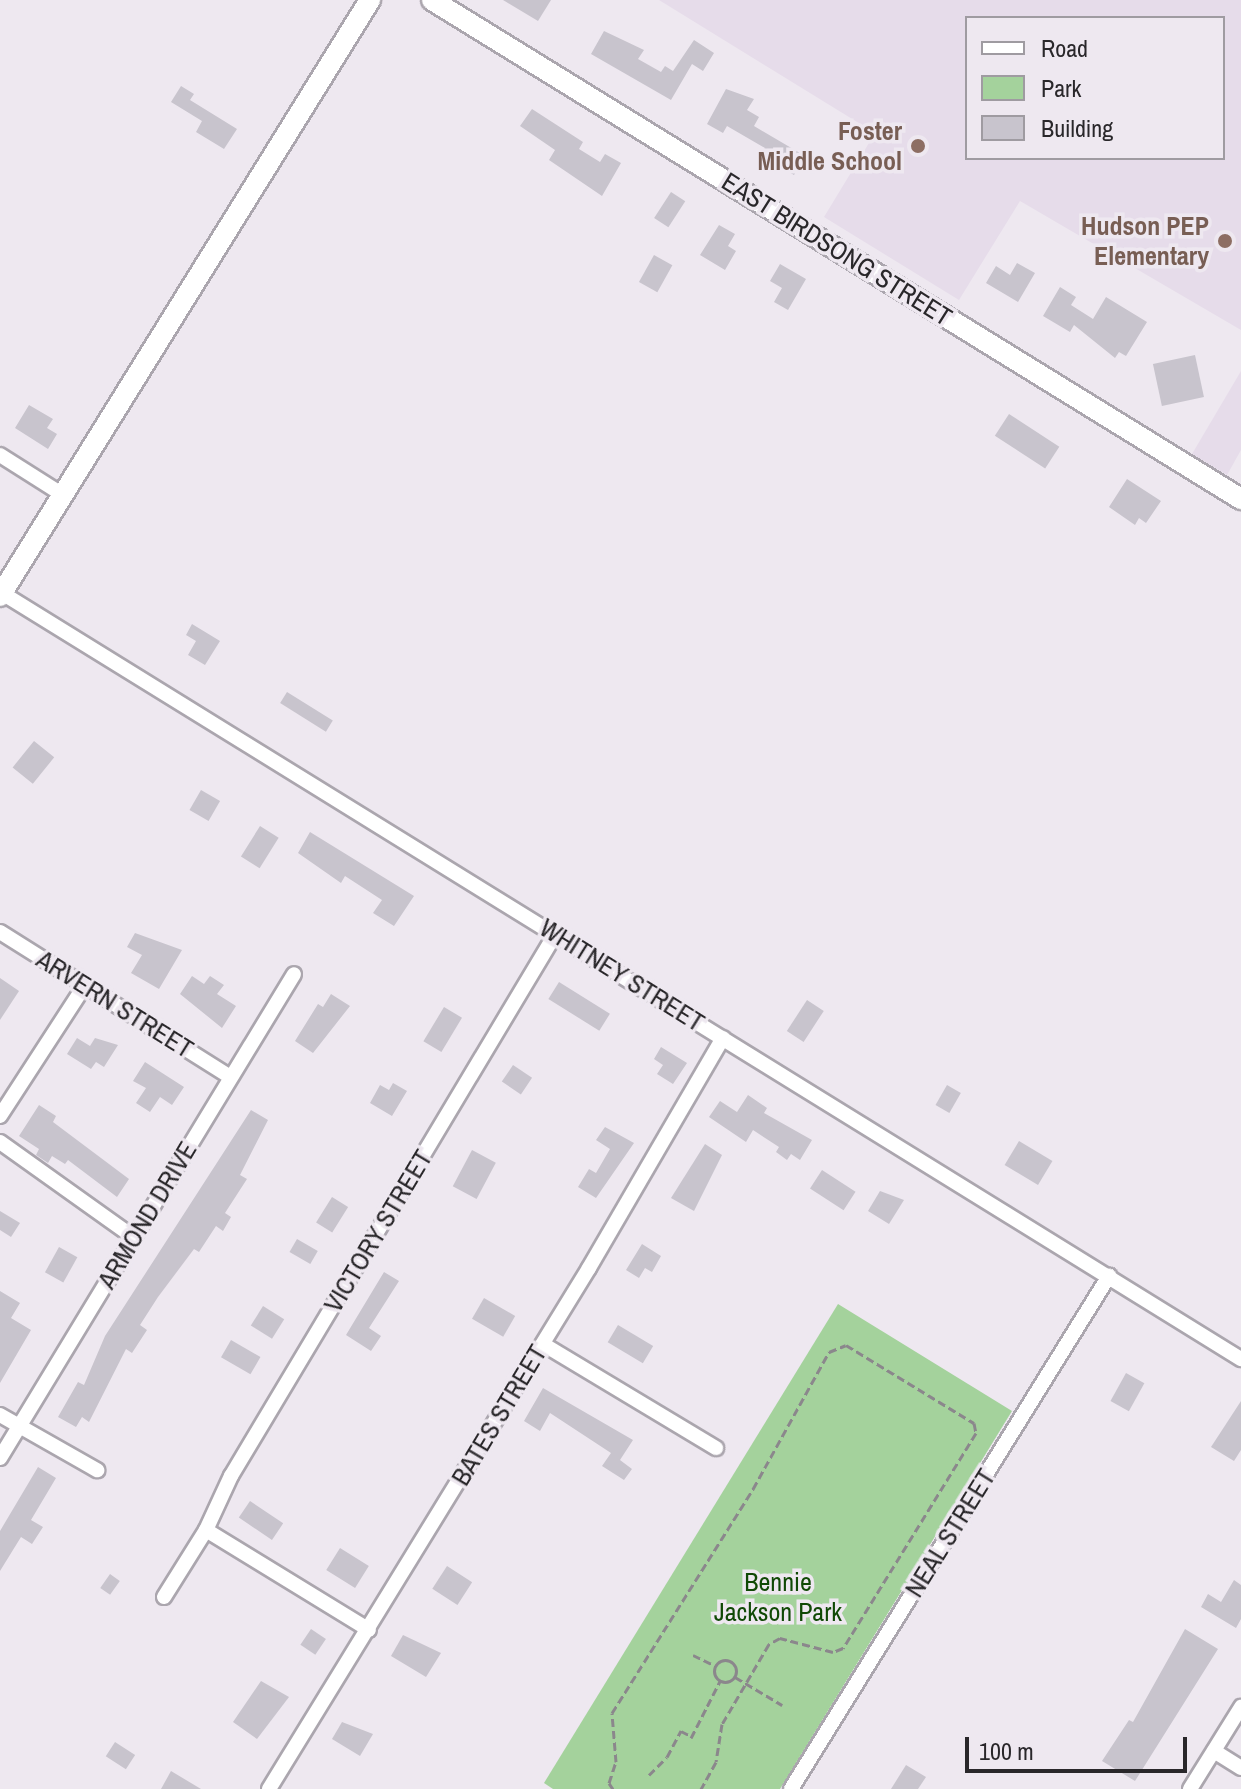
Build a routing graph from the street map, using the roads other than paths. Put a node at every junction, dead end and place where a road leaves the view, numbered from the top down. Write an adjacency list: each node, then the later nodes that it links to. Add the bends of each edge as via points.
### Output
1 (370, 0): 4 (street)
2 (432, 0): 5 (street, EAST BIRDSONG STREET)
3 (0, 455): 4 (street)
4 (63, 495): 6 (street)
5 (1241, 499)
6 (1, 594): 8 (street, WHITNEY STREET)
7 (0, 932): 10 (street, ARVERN STREET)
8 (556, 933): 11 (street, WHITNEY STREET); 24 (street, VICTORY STREET, via 231,1476)
9 (294, 974): 12 (street, ARMOND DRIVE)
10 (85, 985): 12 (street, ARVERN STREET); 13 (street)
11 (723, 1038): 16 (street, WHITNEY STREET); 17 (street, BATES STREET)
12 (230, 1077): 15 (street, ARMOND DRIVE)
13 (0, 1116)
14 (0, 1142): 15 (street)
15 (133, 1237): 20 (street, ARMOND DRIVE)
16 (1109, 1276): 18 (street, WHITNEY STREET); 31 (street, NEAL STREET)
17 (543, 1344): 21 (street); 26 (street, BATES STREET)
18 (1241, 1359)
19 (0, 1415): 20 (street)
20 (19, 1426): 22 (street, ARMOND DRIVE); 23 (street)
21 (716, 1448)
22 (0, 1458)
23 (97, 1470)
24 (206, 1530): 25 (street, VICTORY STREET); 26 (street)
25 (164, 1597)
26 (369, 1630): 30 (street, BATES STREET)
27 (1241, 1707): 28 (street)
28 (1214, 1751): 29 (street); 32 (street)
29 (1241, 1768)
30 (269, 1789)
31 (791, 1789)
32 (1190, 1789)

